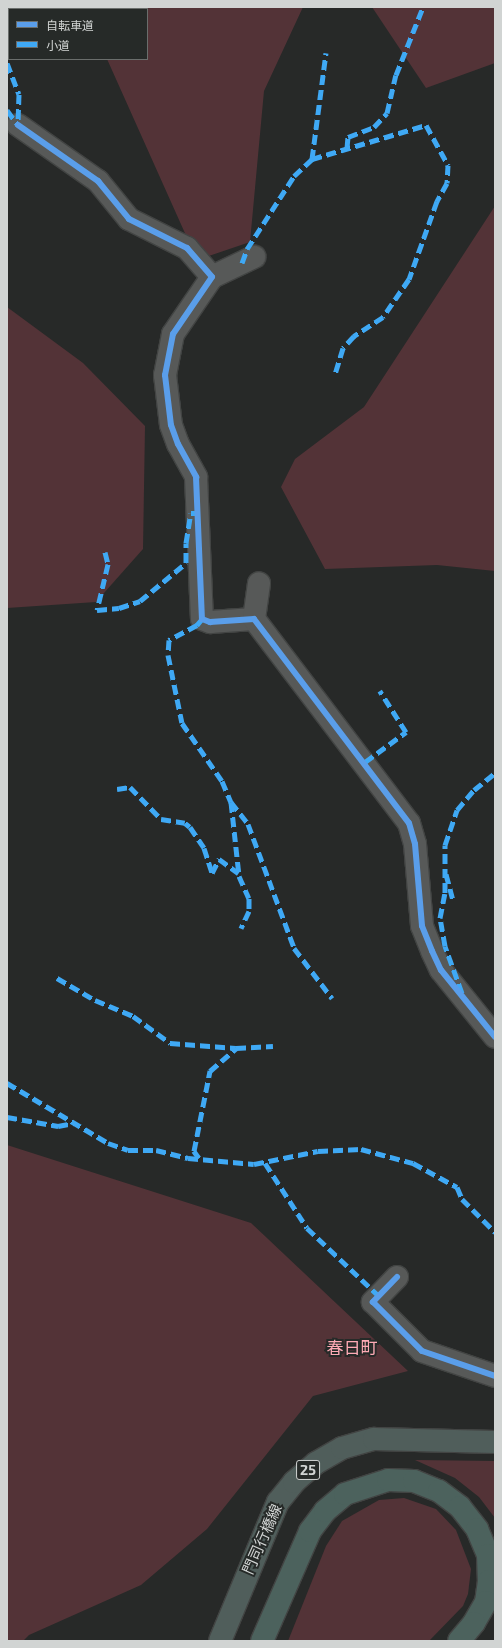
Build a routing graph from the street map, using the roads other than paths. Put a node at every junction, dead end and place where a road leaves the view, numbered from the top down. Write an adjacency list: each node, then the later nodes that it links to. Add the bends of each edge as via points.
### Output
1 (18, 124): 3 (street, via 98,181 129,219 187,248)
2 (254, 257): 3 (street)
3 (212, 276): 5 (street, via 173,334 166,368 167,405 178,444 196,477 202,619 210,622)
4 (259, 583): 5 (street)
5 (254, 619): 6 (street, via 409,823 416,850 422,926 432,951 445,977)
6 (495, 1038)
7 (397, 1277): 8 (street, via 373,1302 422,1350)
8 (495, 1376)
9 (495, 1442): 10 (main road, 門司行橋線 / 25, via 374,1439 342,1448 316,1463 294,1482 278,1502)
10 (220, 1641)
11 (262, 1641): 12 (highway, via 310,1531 325,1511 345,1494 388,1480 414,1481 439,1491 460,1507 477,1529 488,1555 487,1595 474,1623)
12 (459, 1641)

